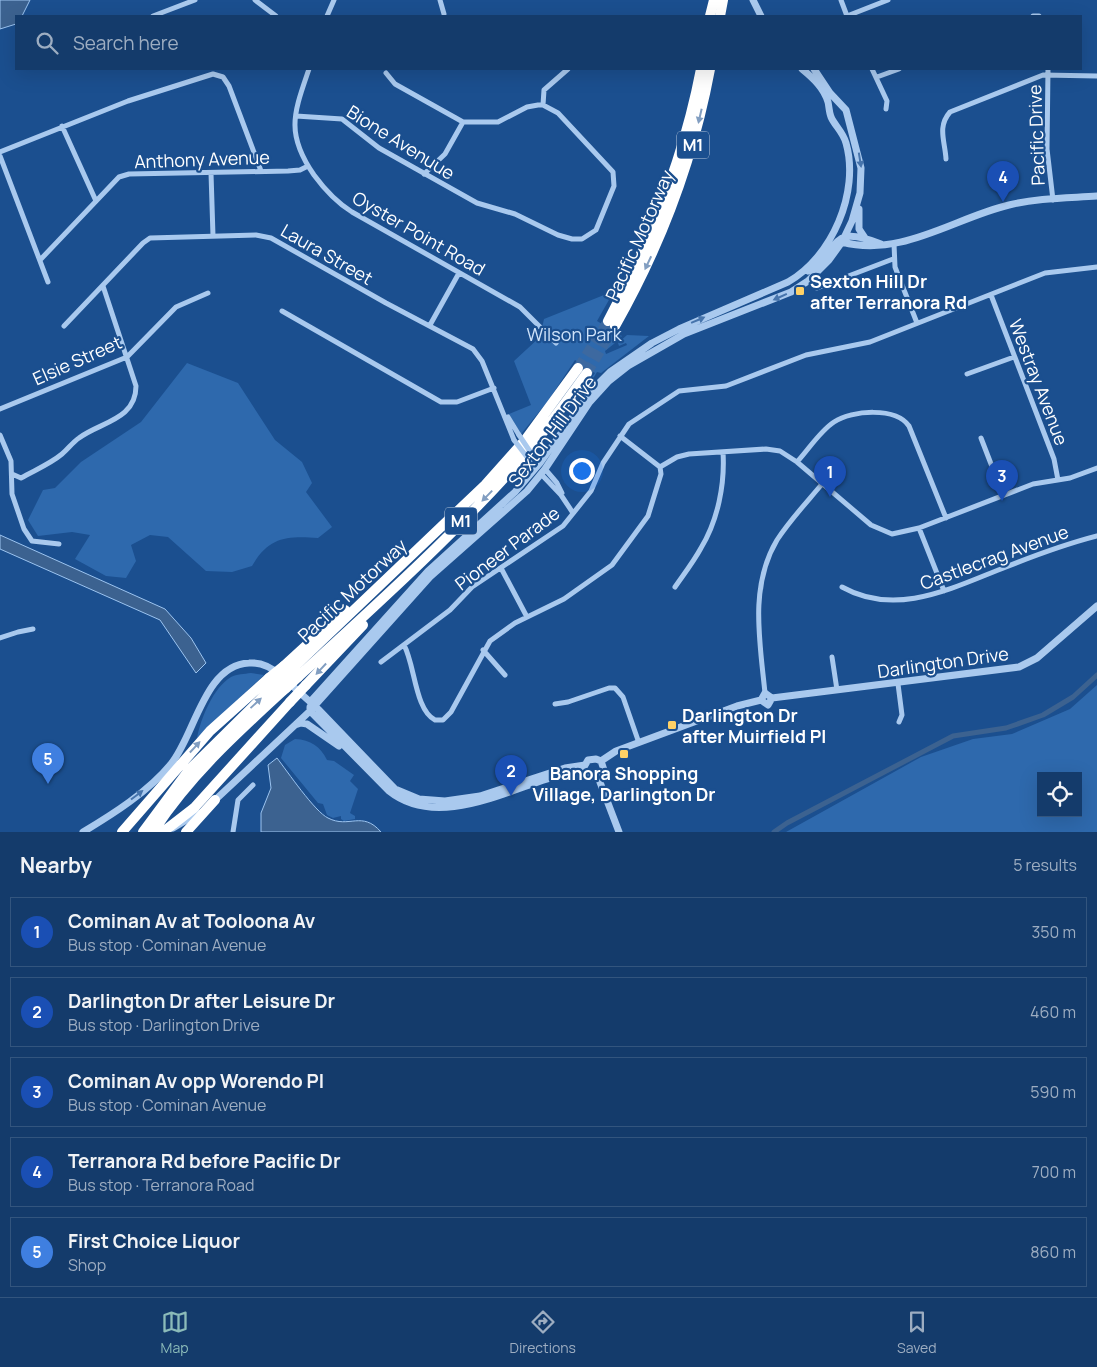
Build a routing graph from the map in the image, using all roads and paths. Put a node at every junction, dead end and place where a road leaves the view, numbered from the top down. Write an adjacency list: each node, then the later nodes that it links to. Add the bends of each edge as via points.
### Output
1 (194, 0): 12 (street)
2 (255, 0): 13 (street)
3 (334, 0): 14 (street)
4 (440, 0): 11 (street)
5 (708, 0): 16 (street)
6 (714, 0): 15 (highway, bridge)
7 (723, 0): 17 (highway)
8 (753, 0): 18 (street)
9 (841, 0): 19 (street)
10 (888, 0): 20 (street)
11 (444, 14)
12 (156, 15)
13 (275, 15)
14 (327, 15)
15 (710, 15)
16 (718, 15)
17 (719, 15)
18 (760, 15)
19 (847, 15)
20 (850, 15)
21 (309, 70): 36 (street, Oyster Point Road)
22 (567, 70): 33 (street, via 544,90)
23 (701, 70): 51 (highway, Pacific Motorway / M1)
24 (710, 70): 51 (highway, Pacific Motorway / M1, one-way to 51, via 684,174)
25 (803, 70): 37 (street, Sexton Hill Drive, via 822,90)
26 (815, 70): 35 (street)
27 (873, 70): 32 (street)
28 (896, 70): 32 (street)
29 (1048, 72): 31 (street); 42 (street, via 950,112 943,120 941,131); 49 (street, Pacific Drive, via 1047,149)
30 (386, 73): 38 (street, via 395,84)
31 (1097, 76)
32 (877, 77): 34 (street, via 887,101)
33 (542, 105): 38 (street, via 527,107 498,122); 46 (street, Bione Avenuue, via 558,113 613,172 614,186 600,225 590,235 576,239 552,233 515,214 477,203)
34 (886, 109)
35 (846, 111): 37 (street, via 837,106 832,110); 37 (street, via 847,118 842,122); 47 (street, Sexton Hill Drive, one-way to 47, via 860,161)
36 (296, 116): 43 (street, Oyster Point Road, via 295,138); 46 (street, Bione Avenuue, via 342,119 379,148)
37 (832, 117): 52 (street, Sexton Hill Drive, via 843,134 849,158 848,191)
38 (463, 122): 46 (street, via 445,154)
39 (62, 126): 40 (street); 44 (street, via 213,74 223,77 229,86); 50 (street)
40 (0, 152)
41 (0, 156): 58 (street)
42 (946, 159)
43 (308, 166): 44 (street, Anthony Avenue, via 300,170); 61 (street, Oyster Point Road, via 338,203)
44 (262, 171): 45 (street, Anthony Avenue)
45 (211, 173): 50 (street, Anthony Avenue, via 129,174 119,177); 53 (street)
46 (424, 174)
47 (860, 194): 54 (street, Sexton Hill Drive); 55 (street, via 859,228)
48 (1097, 196): 49 (street)
49 (1053, 200): 57 (street, via 1008,205)
50 (96, 201): 58 (street, Anthony Avenue)
51 (663, 217): 70 (highway, Pacific Motorway / M1, via 632,275)
52 (838, 222): 54 (street); 62 (street, Sexton Hill Drive, via 822,250)
53 (213, 236): 64 (street, Laura Street, via 150,238); 71 (street, Laura Street, via 271,238 386,304)
54 (843, 239): 55 (street); 56 (street, via 863,246); 62 (street, via 813,268); 87 (street, Sexton Hill Drive, one-way to 87, via 823,268 791,292 684,334 623,369 589,403)
55 (867, 239): 56 (street)
56 (881, 244): 57 (street)
57 (894, 244): 59 (street)
58 (41, 259): 63 (street)
59 (893, 260): 65 (street); 69 (street)
60 (1097, 267): 67 (street, Pioneer Parade, via 1053,271)
61 (459, 273): 71 (street); 73 (street, Oyster Point Road, via 520,307)
62 (798, 276): 84 (street, Sexton Hill Drive, one-way to 62, via 591,391 625,360 679,328 775,289)
63 (48, 282)
64 (103, 286): 72 (street, Laura Street); 74 (street)
65 (817, 288)
66 (208, 293): 74 (street, Elsie Street, via 176,307)
67 (991, 295): 69 (street, Pioneer Parade); 75 (street, Westray Avenue)
68 (282, 312): 77 (street, via 441,402 457,402)
69 (917, 323): 80 (street, Pioneer Parade, via 855,347 806,355 726,386 678,391 635,418)
70 (612, 324)
71 (430, 325): 77 (street, Laura Street, via 475,351)
72 (64, 326)
73 (556, 343)
74 (127, 357): 78 (street, Elsie Street); 88 (street, via 136,394 125,413 108,425 84,434 54,459 21,478)
75 (1014, 357): 76 (street); 89 (street, Westray Avenue, via 1054,459)
76 (966, 374)
77 (494, 388): 84 (street, Laura Street, bridge, via 517,437)
78 (0, 409)
79 (0, 435): 88 (street, via 11,461)
80 (620, 436): 85 (street); 92 (street, Pioneer Parade, via 591,491)
81 (981, 438): 91 (street)
82 (724, 452): 83 (street, via 775,450); 85 (street, via 683,454); 98 (street, via 724,482 711,526 700,550)
83 (797, 462): 90 (street); 93 (street, via 838,420 853,415 893,413 910,426)
84 (538, 465): 87 (street); 117 (street, Sexton Hill Drive, via 500,508 409,590)
85 (660, 467): 103 (street, via 661,474 648,516 612,565 564,600)
86 (1097, 468): 89 (street)
87 (543, 472): 92 (street, via 557,483); 117 (street, Sexton Hill Drive, via 519,500 458,550 419,588)
88 (12, 474): 96 (street, via 12,494 32,542)
89 (1058, 480): 91 (street, via 1037,483)
90 (822, 484): 94 (street, via 865,521 884,532 899,534); 115 (street, via 792,518 763,572 758,610)
91 (1003, 495): 93 (street)
92 (573, 513): 97 (street, Pioneer Parade, via 563,526)
93 (946, 518): 94 (street)
94 (919, 528): 100 (street)
95 (1097, 536): 100 (street, Castlecrag Avenue, via 1052,548)
96 (59, 544)
97 (501, 568): 103 (street); 106 (street, Pioneer Parade, via 472,587 450,610)
98 (675, 587)
99 (842, 587): 100 (street, Castlecrag Avenue, via 871,599 896,601)
100 (944, 591)
101 (388, 593): 110 (highway, Pacific Motorway / M1); 110 (highway, Pacific Motorway / M1, one-way to 101, via 421,548 514,452 583,370 555,417 505,477); 129 (highway, one-way to 129, bridge, via 367,621 194,808)
102 (1097, 606): 113 (street, Darlington Drive, via 1037,658 1019,667)
103 (527, 618): 107 (street, via 492,639)
104 (33, 629): 105 (street)
105 (0, 638)
106 (404, 645): 107 (street, via 425,712 435,720 443,720 451,712); 109 (street, Pioneer Parade)
107 (483, 650): 111 (street)
108 (832, 657): 114 (street)
109 (381, 662)
110 (291, 671): 112 (highway, Pacific Motorway / M1, bridge); 112 (highway, bridge)
111 (505, 675)
112 (278, 683): 129 (highway, Pacific Motorway / M1, via 186,787); 132 (highway, one-way to 112, via 210,732); 133 (highway, Pacific Motorway / M1, one-way to 112, via 189,770)
113 (898, 684): 114 (street, Darlington Drive); 118 (street, via 902,716)
114 (837, 690): 115 (street, Darlington Drive)
115 (769, 695): 120 (street, Darlington Drive, via 768,704 761,700 737,706)
116 (555, 704): 120 (street, via 615,688 623,697)
117 (311, 706): 119 (street); 121 (street); 123 (street, via 395,789 419,799 445,801 480,796); 128 (street, one-way to 117, via 153,783 168,768 180,752 210,688 228,669 247,663 265,665 275,670)
118 (899, 722)
119 (293, 727): 121 (street, via 305,724); 127 (street)
120 (639, 743): 122 (street, via 616,751)
121 (348, 750): 124 (street, via 392,794 423,806 471,803 567,773)
122 (601, 761): 123 (street, via 593,759); 125 (street, via 604,770)
123 (585, 764): 124 (street)
124 (586, 775): 125 (street)
125 (598, 777): 136 (street)
126 (253, 785): 135 (street, via 238,800)
127 (215, 800): 129 (street, via 191,819); 134 (highway)
128 (98, 823): 130 (street); 131 (street)
129 (159, 830)
130 (83, 832)
131 (88, 832)
132 (122, 832)
133 (143, 832)
134 (186, 832)
135 (233, 832)
136 (619, 832)

